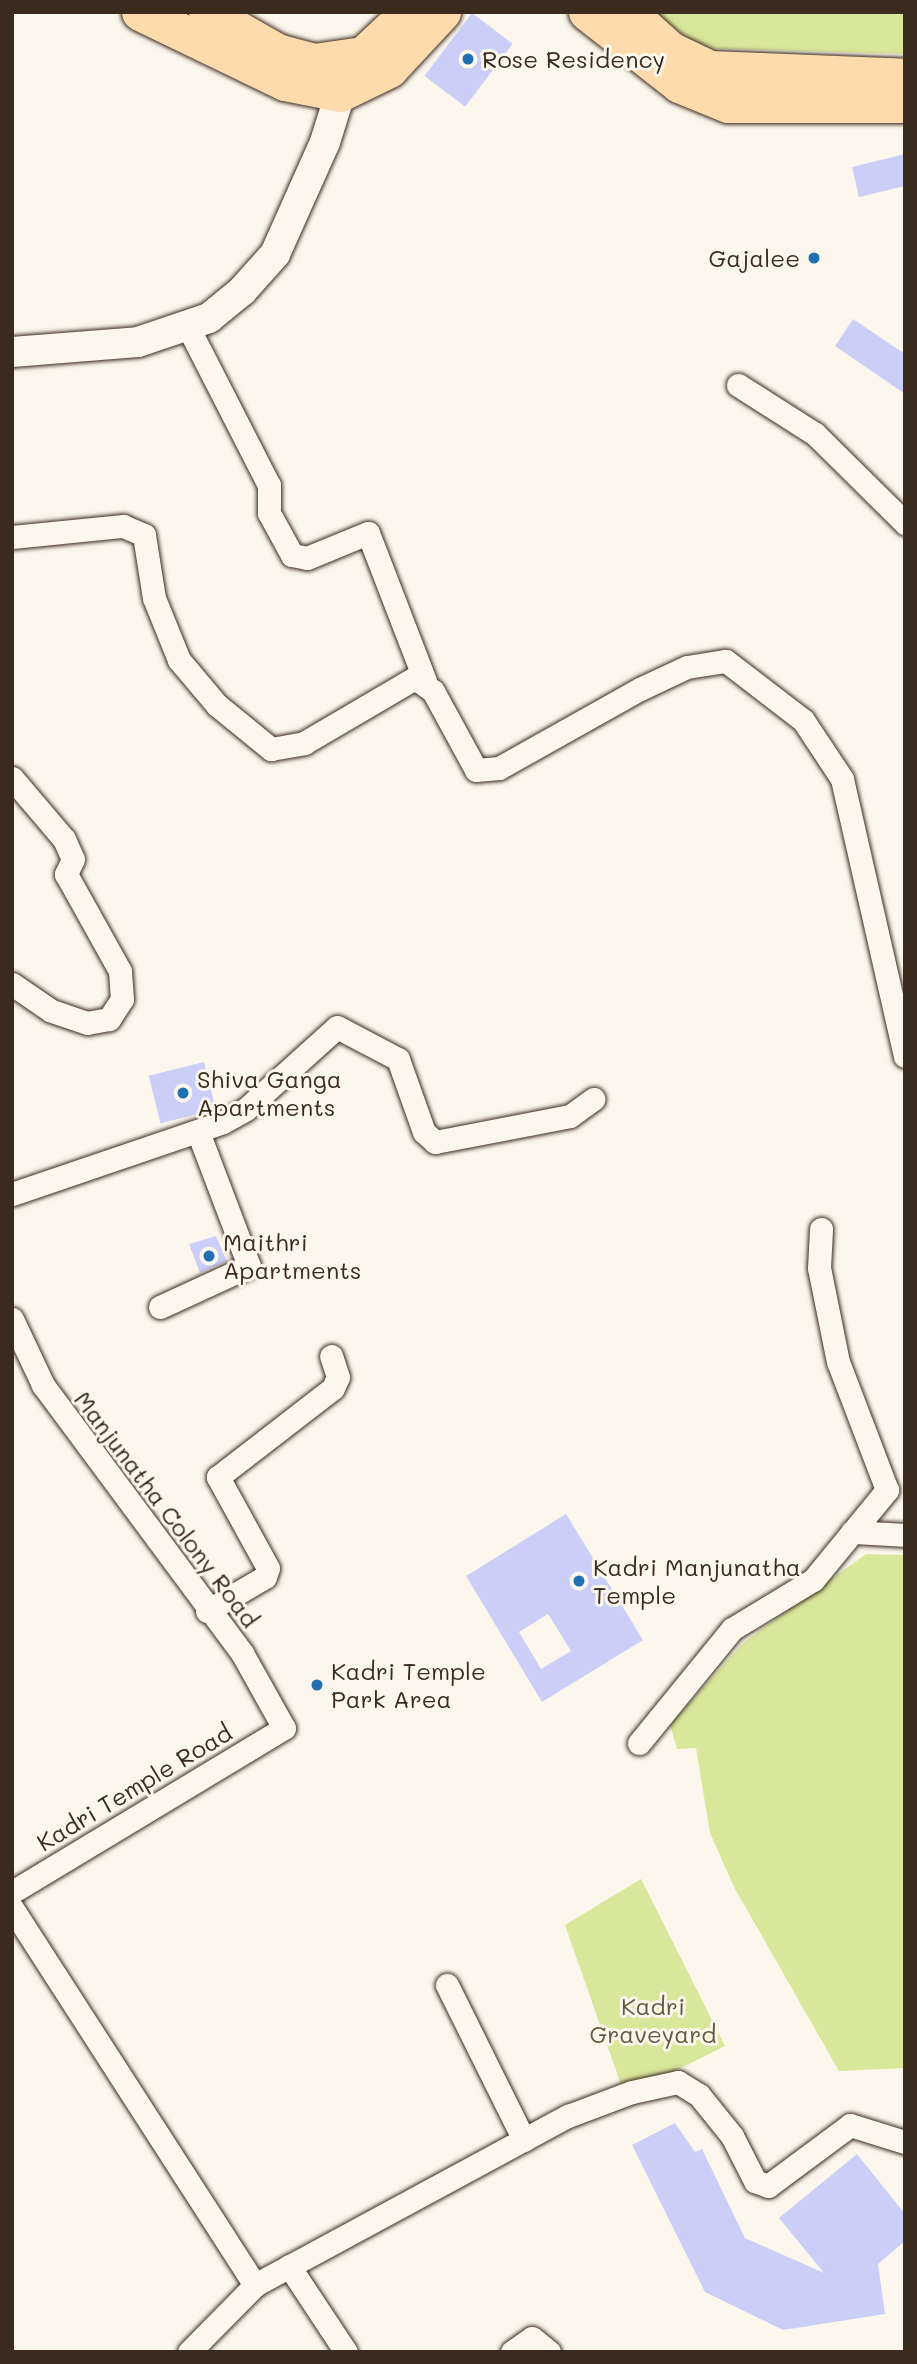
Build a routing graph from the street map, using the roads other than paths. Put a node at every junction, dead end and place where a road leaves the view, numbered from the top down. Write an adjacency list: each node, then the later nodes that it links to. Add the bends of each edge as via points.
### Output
1 (140, 12): 7 (main road, via 285,82)
2 (207, 12): 7 (main road, via 277,51)
3 (410, 12): 7 (main road)
4 (442, 12): 7 (main road, via 388,69)
5 (587, 12): 9 (main road, via 679,84 728,104)
6 (628, 12): 8 (main road, via 670,50 710,69)
7 (346, 76): 10 (street, via 275,254 242,291 209,318)
8 (905, 77)
9 (905, 104)
10 (187, 325): 11 (street, via 138,342); 15 (street, via 269,485 269,513 292,555 307,558 368,533)
11 (12, 352)
12 (738, 385): 13 (street, via 815,434)
13 (905, 523)
14 (12, 537): 15 (street, via 123,526 144,535 155,598 178,660 217,705 271,749 304,743 415,678)
15 (425, 681): 18 (street, via 476,770 499,768 687,667 726,661 803,720 842,779)
16 (12, 778): 17 (street, via 64,839 73,859 66,874 120,971 122,999 108,1019 87,1023 50,1010)
17 (12, 984)
18 (905, 1056)
19 (593, 1099): 20 (street, via 570,1116 435,1142 424,1132 398,1059 337,1027 246,1109)
20 (198, 1132): 21 (street); 23 (street, via 249,1266)
21 (12, 1194)
22 (821, 1228): 27 (street, via 819,1268 838,1362)
23 (160, 1307)
24 (12, 1319): 30 (street, Manjunatha Colony Road, via 43,1385)
25 (331, 1356): 30 (street, via 333,1388 218,1477 268,1568 265,1577)
26 (905, 1475): 27 (street)
27 (887, 1490): 28 (street)
28 (852, 1532): 29 (street); 32 (street, via 813,1580 732,1629)
29 (905, 1535)
30 (207, 1611): 31 (street, Manjunatha Colony Road, via 242,1653)
31 (284, 1728): 33 (street, Kadri Temple Road)
32 (639, 1743)
33 (12, 1892)
34 (12, 1908): 39 (street)
35 (447, 1985): 36 (street)
36 (524, 2140): 37 (street, via 599,2103 678,2082 715,2110 761,2184 778,2182 850,2125); 38 (street)
37 (905, 2142)
38 (289, 2266): 39 (street); 41 (street)
39 (255, 2285): 40 (street)
40 (189, 2352)
41 (346, 2352)
42 (512, 2352): 43 (street, via 532,2338)
43 (548, 2352)

